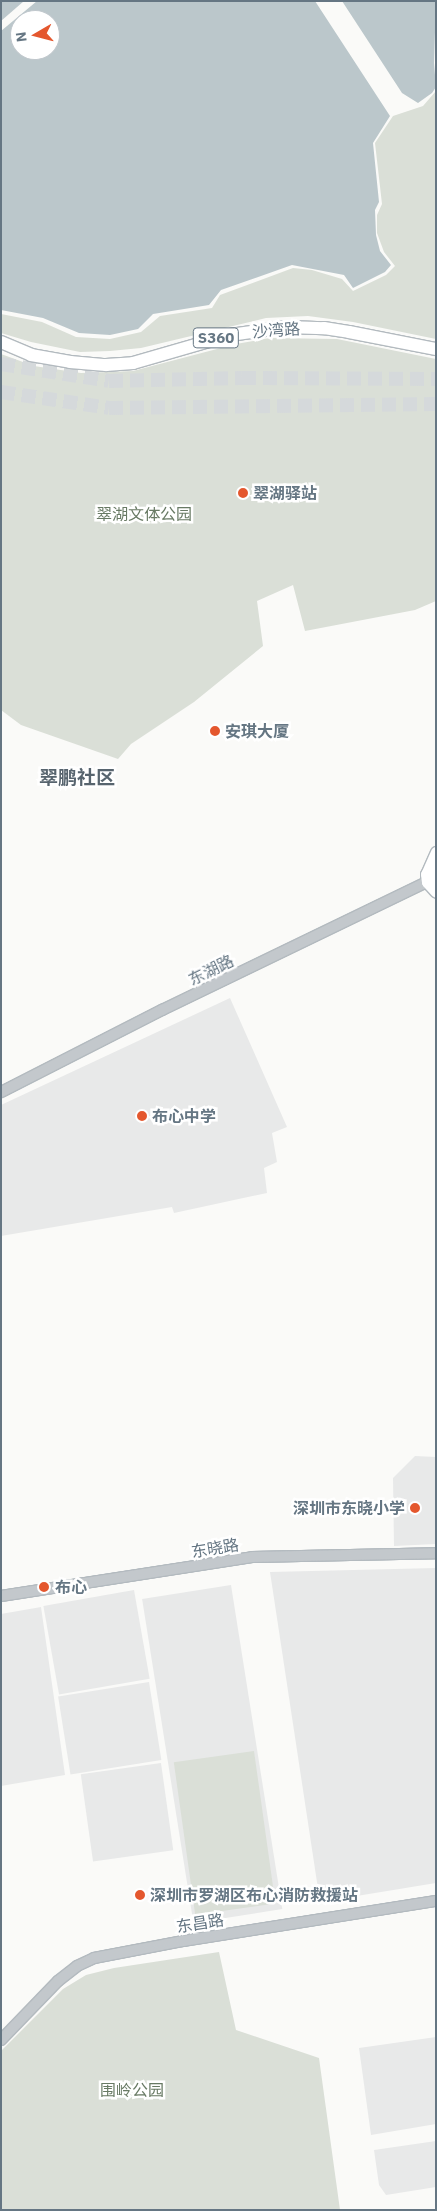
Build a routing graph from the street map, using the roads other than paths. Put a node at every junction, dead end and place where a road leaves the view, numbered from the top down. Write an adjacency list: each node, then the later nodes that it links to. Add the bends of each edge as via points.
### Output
1 (1, 342): 2 (main road, 沙湾路 / S360, via 31,355 106,365 133,362 230,335 287,327 324,328)
2 (436, 349)
3 (436, 852): 5 (main road, via 426,874)
4 (436, 872): 5 (main road)
5 (433, 879): 6 (main road); 7 (street, 东湖路)
6 (436, 892)
7 (1, 1092)
8 (436, 1554): 9 (street, 东晓路, via 252,1557)
9 (1, 1596)
10 (436, 1901): 11 (street, 东昌路, via 94,1958 58,1981)
11 (1, 2040)

